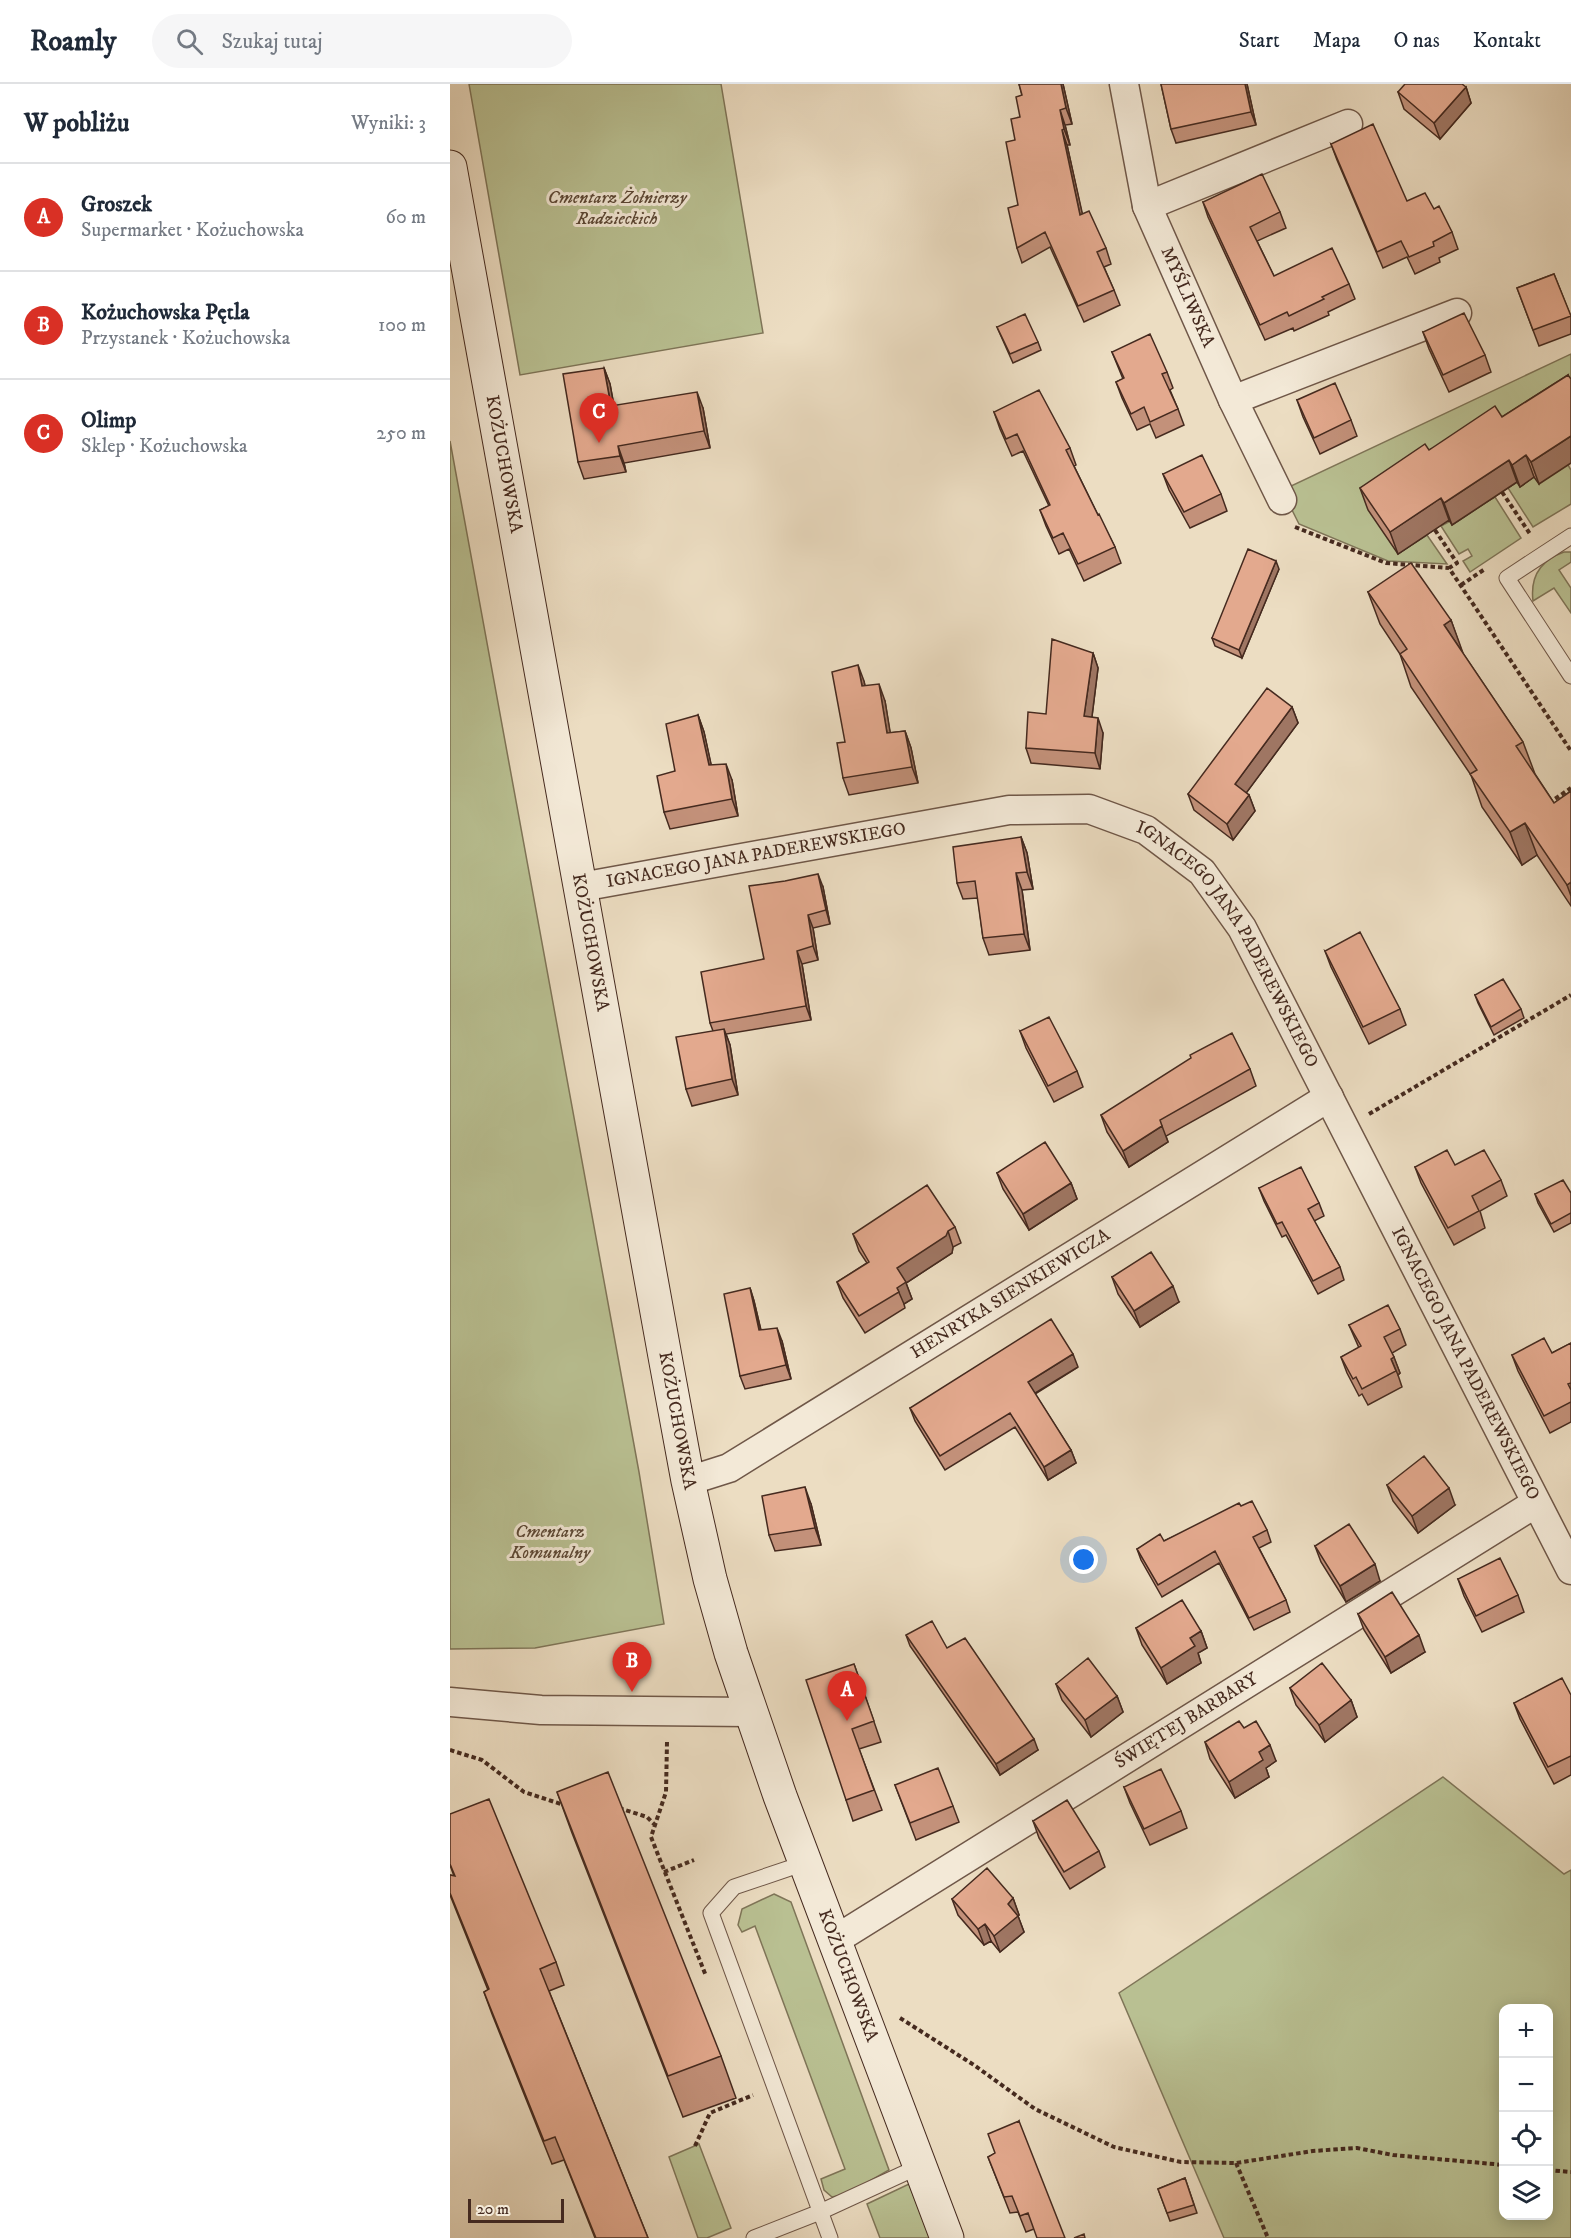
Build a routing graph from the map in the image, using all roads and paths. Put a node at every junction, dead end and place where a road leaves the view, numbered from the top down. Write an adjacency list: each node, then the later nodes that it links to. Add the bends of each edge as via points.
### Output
1 (1124, 84): 4 (street, MYŚLIWSKA)
2 (1348, 124): 4 (street)
3 (450, 167): 17 (main road, KOŻUCHOWSKA)
4 (1147, 206): 6 (street, MYŚLIWSKA)
5 (1457, 313): 6 (street)
6 (1233, 400): 8 (street, MYŚLIWSKA)
7 (1502, 492): 11 (path)
8 (1282, 500): 12 (path, via 1293,526 1386,563)
9 (1435, 530): 12 (path, via 1456,563)
10 (1571, 536): 13 (lane, via 1507,578)
11 (1532, 537)
12 (1449, 568): 14 (path)
13 (1571, 676)
14 (1571, 751)
15 (1571, 788): 16 (path)
16 (1546, 806)
17 (580, 887): 19 (street, IGNACEGO JANA PADEREWSKIEGO, via 1009,810 1089,809 1146,830 1202,872 1242,928); 21 (main road, KOŻUCHOWSKA)
18 (1571, 995): 20 (path)
19 (1329, 1097): 21 (street, HENRYKA SIENKIEWICZA, via 736,1464); 22 (street, IGNACEGO JANA PADEREWSKIEGO)
20 (1361, 1119)
21 (688, 1481): 26 (main road, KOŻUCHOWSKA, via 710,1580)
22 (1536, 1503): 23 (street, IGNACEGO JANA PADEREWSKIEGO); 34 (street, ŚWIĘTEJ BARBARY)
23 (1571, 1570)
24 (450, 1702): 25 (street, via 541,1710)
25 (668, 1712): 26 (street); 30 (path, via 666,1792)
26 (750, 1712): 32 (main road, KOŻUCHOWSKA)
27 (450, 1750): 28 (path, via 482,1760 524,1792)
28 (573, 1808)
29 (610, 1809): 30 (path, via 647,1817)
30 (656, 1825): 33 (path, via 651,1837)
31 (694, 1860): 33 (path)
32 (805, 1863): 34 (main road, KOŻUCHOWSKA); 44 (lane, via 734,1887 711,1913)
33 (664, 1872): 35 (path)
34 (835, 1940): 36 (main road, KOŻUCHOWSKA)
35 (706, 1978)
36 (858, 1999): 39 (path, via 907,2021 1035,2109 1114,2147 1181,2162); 41 (main road, KOŻUCHOWSKA)
37 (748, 2085): 38 (path, via 753,2095 710,2113)
38 (695, 2146)
39 (1236, 2163): 40 (path, via 1357,2148); 48 (path)
40 (1499, 2165)
41 (920, 2166): 44 (lane); 47 (main road, KOŻUCHOWSKA)
42 (1553, 2170): 43 (path)
43 (1571, 2172)
44 (820, 2212): 45 (lane); 46 (lane)
45 (754, 2238)
46 (830, 2238)
47 (947, 2238)
48 (1268, 2238)

